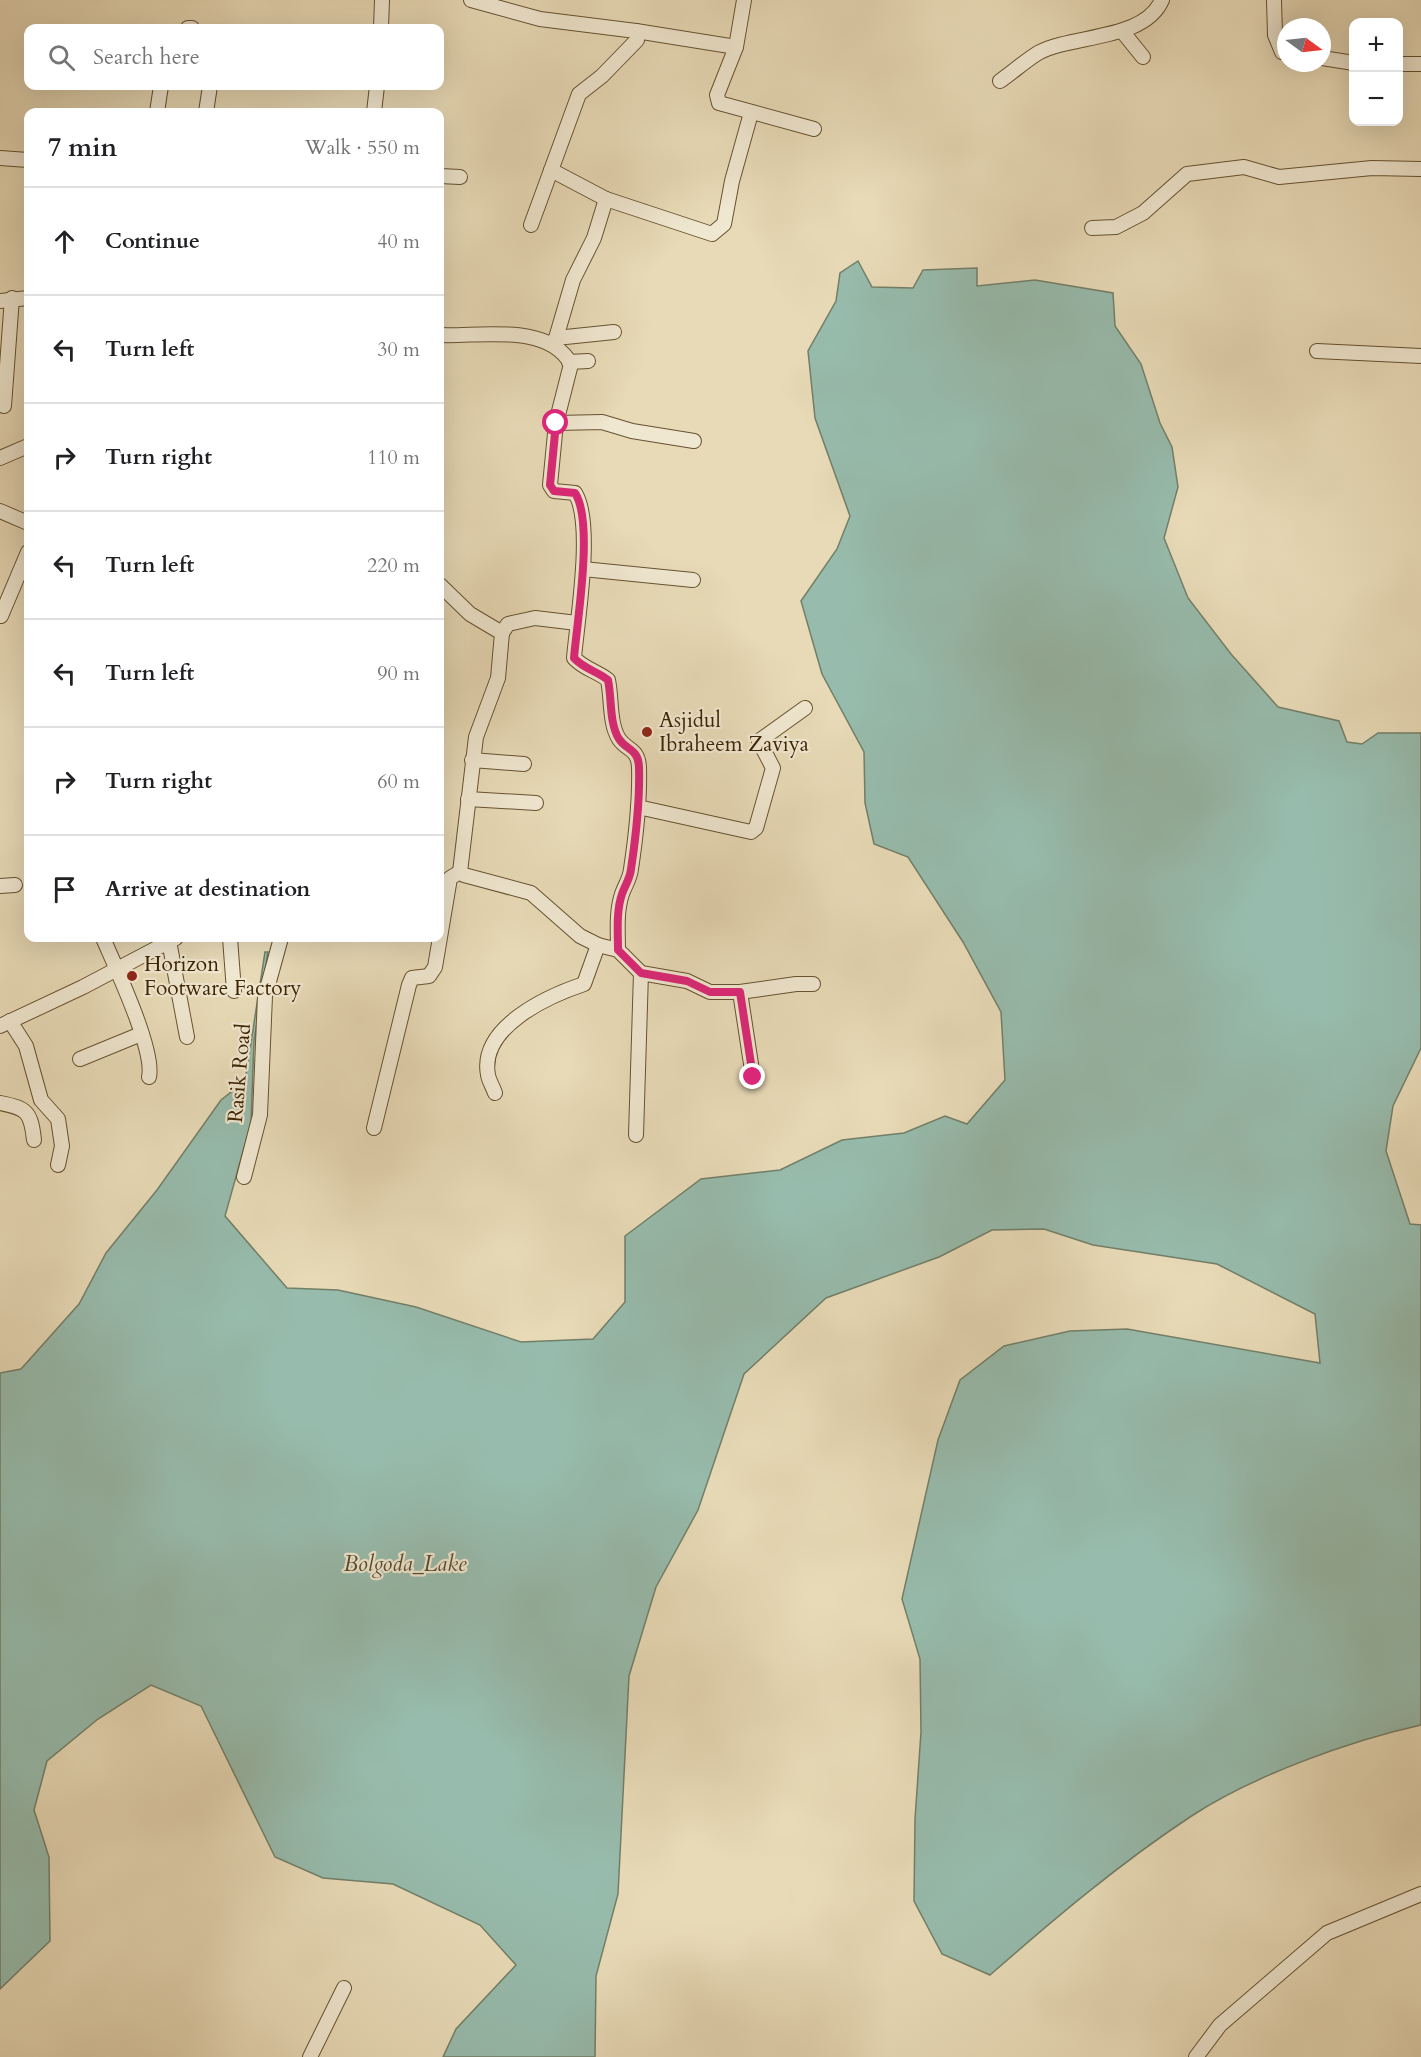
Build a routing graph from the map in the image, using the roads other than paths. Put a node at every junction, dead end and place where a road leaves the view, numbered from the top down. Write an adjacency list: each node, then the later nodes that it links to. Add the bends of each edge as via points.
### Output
1 (382, 0): 6 (street)
2 (471, 0): 8 (street, via 540,19)
3 (744, 0): 10 (street)
4 (1162, 0): 7 (street, via 1157,12)
5 (1274, 0): 9 (street)
6 (381, 24)
7 (1122, 31): 11 (street); 16 (street, via 1039,53)
8 (636, 32): 10 (street); 28 (street, via 637,40 579,94)
9 (1277, 46)
10 (736, 47): 23 (street, via 717,95 719,103)
11 (1143, 57)
12 (1331, 59): 13 (street)
13 (1349, 62)
14 (1403, 64): 15 (street)
15 (1421, 64)
16 (1000, 81)
17 (160, 90): 20 (street)
18 (209, 90): 21 (street)
19 (377, 90): 22 (street)
20 (158, 108)
21 (207, 108)
22 (374, 108)
23 (751, 113): 24 (street); 31 (street, via 724,224 719,230 702,233)
24 (814, 129)
25 (0, 158): 26 (street)
26 (24, 160)
27 (1421, 169): 33 (street, via 1372,168 1279,177 1244,167 1187,174 1143,213 1116,226)
28 (551, 170): 31 (street); 32 (street)
29 (444, 176): 30 (street)
30 (460, 177)
31 (606, 199): 38 (street, via 594,238 573,280)
32 (531, 225)
33 (1092, 228)
34 (24, 298): 35 (street)
35 (6, 299): 43 (street)
36 (614, 332): 38 (street)
37 (444, 335): 38 (street, via 523,336)
38 (554, 341): 42 (street)
39 (1317, 351): 40 (street)
40 (1421, 356)
41 (588, 361): 42 (street)
42 (569, 362): 44 (street)
43 (4, 406)
44 (556, 423): 45 (street, via 602,422); 51 (street, via 550,485 554,491 575,493 581,502)
45 (694, 441)
46 (24, 448): 47 (street)
47 (0, 458)
48 (0, 511): 49 (street)
49 (24, 521)
50 (24, 561): 54 (street)
51 (583, 568): 52 (street); 55 (street)
52 (693, 580)
53 (444, 589): 56 (street, via 470,614)
54 (0, 616)
55 (577, 623): 56 (street, via 535,618 508,624); 62 (street, via 574,658 583,668 599,672 608,680 613,727 621,741 634,750 639,764)
56 (502, 633): 58 (street, via 498,678 476,737)
57 (805, 708): 62 (street, via 759,741 773,768 759,819 751,832)
58 (472, 760): 59 (street); 60 (street)
59 (524, 764)
60 (468, 799): 61 (street); 63 (street)
61 (536, 802)
62 (638, 807): 74 (street, via 628,885 622,893 617,918)
63 (460, 872): 66 (street, via 450,878); 73 (street, via 531,893 580,936)
64 (15, 885): 65 (street)
65 (0, 886)
66 (444, 914)
67 (105, 942): 75 (street)
68 (167, 942): 75 (street)
69 (173, 942): 82 (street)
70 (230, 942): 78 (street)
71 (281, 942): 92 (street, Rasik Road, via 265,996 260,1114)
72 (439, 942): 88 (street, via 435,968 429,976 412,978 409,985)
73 (598, 945): 74 (street); 86 (street, via 584,984 515,1017 503,1031 490,1050 488,1074)
74 (618, 950): 76 (street)
75 (117, 969): 80 (street); 81 (street)
76 (641, 973): 79 (street, via 687,981 710,992); 89 (street)
77 (813, 984): 79 (street)
78 (234, 991)
79 (740, 992): 85 (street)
80 (5, 1024): 91 (street, via 26,1046 41,1100 58,1119 62,1146)
81 (141, 1034): 83 (street); 84 (street, via 151,1066)
82 (187, 1037)
83 (80, 1059)
84 (148, 1077)
85 (753, 1077)
86 (495, 1093)
87 (0, 1103): 90 (street, via 27,1112)
88 (374, 1128)
89 (636, 1135)
90 (34, 1140)
91 (58, 1165)
92 (244, 1177)
93 (1421, 1894): 96 (street, via 1328,1933 1220,2025)
94 (345, 1988): 95 (street)
95 (310, 2057)
96 (1196, 2057)

